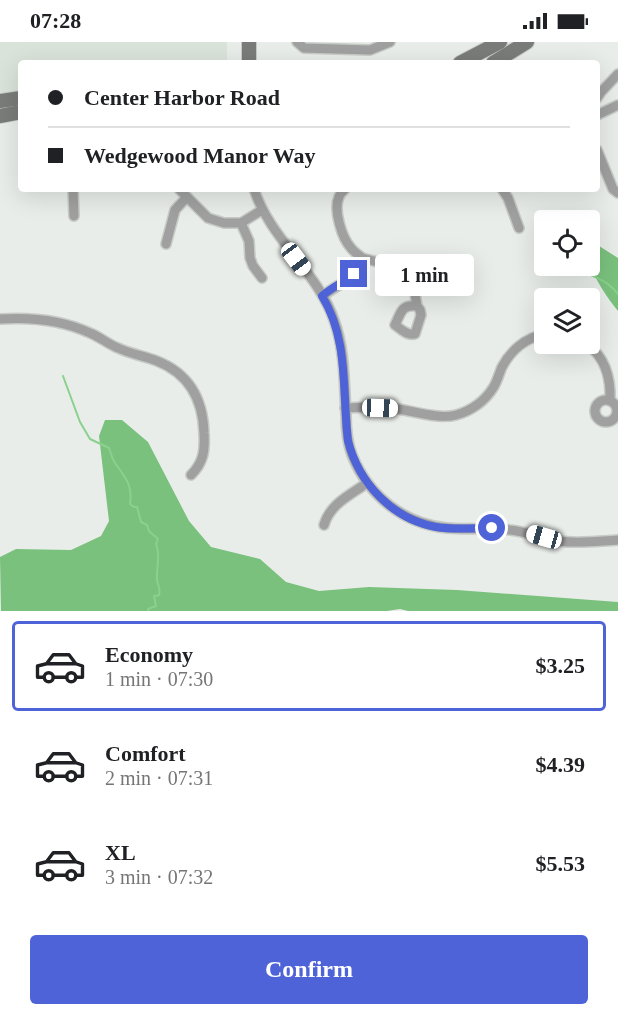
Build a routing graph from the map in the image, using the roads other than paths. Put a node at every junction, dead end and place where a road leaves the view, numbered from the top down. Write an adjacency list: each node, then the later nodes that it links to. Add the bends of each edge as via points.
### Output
1 (249, 42): 6 (main road)
2 (297, 42): 3 (street, via 304,48 370,50)
3 (390, 42)
4 (500, 42): 7 (main road)
5 (527, 42): 8 (main road)
6 (249, 60)
7 (466, 60)
8 (498, 60)
9 (618, 74): 10 (street)
10 (600, 94)
11 (18, 98): 12 (main road)
12 (0, 101)
13 (618, 105): 15 (street)
14 (18, 113): 16 (main road)
15 (600, 114)
16 (0, 116)
17 (600, 157): 23 (street)
18 (74, 192): 26 (street)
19 (182, 192): 24 (street)
20 (255, 192): 25 (street)
21 (342, 192): 30 (street, via 337,216 350,248)
22 (504, 192): 28 (street)
23 (618, 193)
24 (188, 197): 27 (street, via 208,218); 29 (street, via 175,210)
25 (262, 210): 27 (street); 32 (street)
26 (74, 216)
27 (241, 223): 31 (street, via 253,266)
28 (519, 228)
29 (166, 244)
30 (362, 258): 32 (street, via 354,274); 33 (street, via 400,268 413,281)
31 (262, 278)
32 (322, 296): 38 (street, via 341,344)
33 (417, 306)
34 (0, 319): 39 (street, via 33,319 73,326 175,370 192,387 203,419 204,453)
35 (534, 337): 38 (street, via 521,344 504,364 489,395 456,415 393,408)
36 (598, 354): 37 (street, via 607,370)
37 (610, 401)
38 (345, 408): 40 (street, via 352,455)
39 (191, 475)
40 (367, 483): 41 (street, via 336,504); 42 (street, via 399,513 436,527 511,530 571,542)
41 (324, 525)
42 (618, 540)

